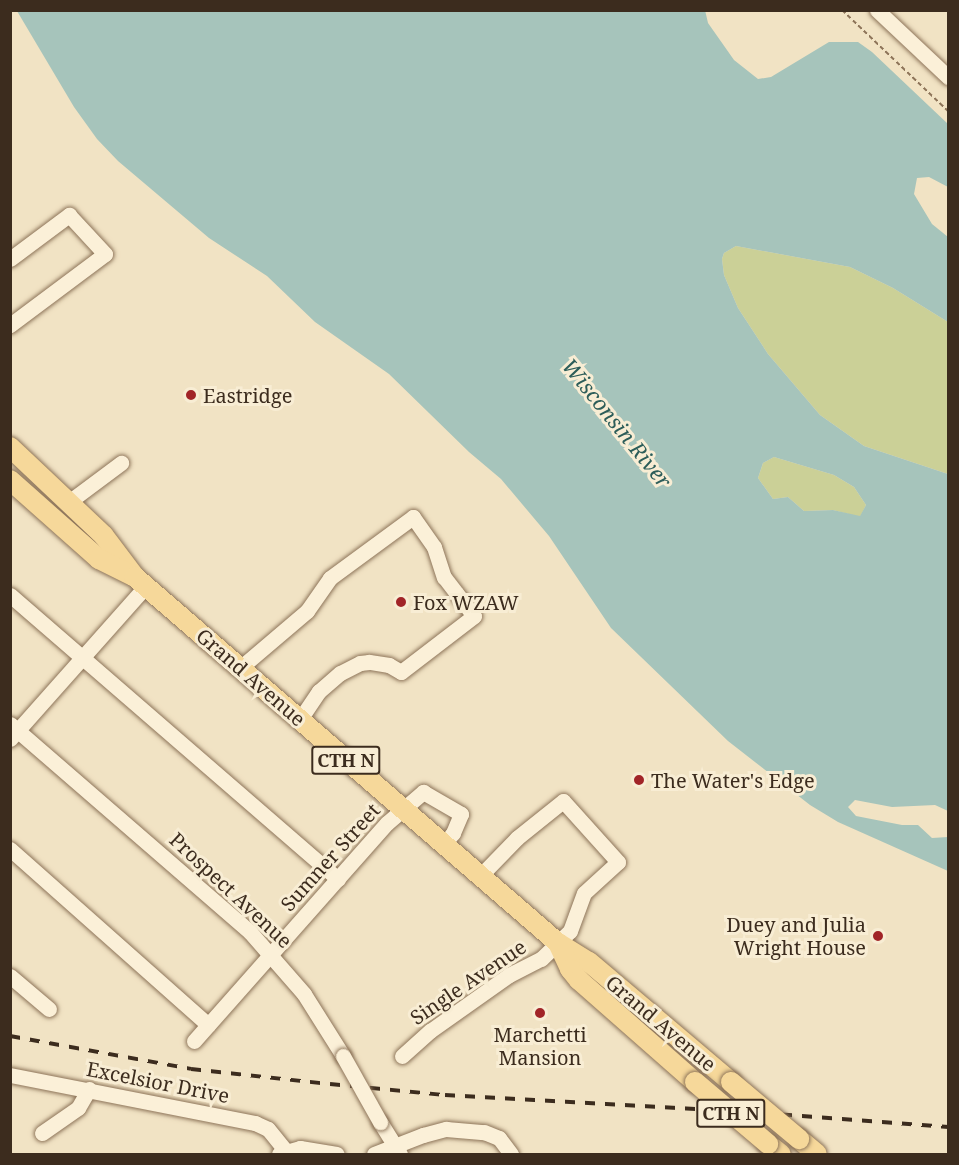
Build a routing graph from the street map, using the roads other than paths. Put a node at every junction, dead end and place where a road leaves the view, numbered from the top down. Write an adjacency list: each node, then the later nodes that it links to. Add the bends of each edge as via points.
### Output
1 (877, 10): 2 (street)
2 (948, 77)
3 (10, 259): 4 (street, via 69,215 105,254)
4 (10, 325)
5 (10, 447): 8 (main road, Grand Avenue / CTH N)
6 (121, 463): 8 (street)
7 (10, 480): 9 (main road, Grand Avenue / CTH N, via 99,559)
8 (70, 501): 9 (main road, Grand Avenue / CTH N)
9 (140, 581): 11 (street); 12 (main road, Grand Avenue / CTH N)
10 (10, 595): 11 (street)
11 (82, 657): 14 (street); 19 (street)
12 (240, 668): 13 (main road, Grand Avenue / CTH N); 13 (street, via 308,611 330,578 413,517 434,547 444,577 474,616 401,672 392,666 369,662 340,673 319,691)
13 (300, 719): 15 (main road, Grand Avenue / CTH N)
14 (13, 731): 21 (street, Prospect Avenue, via 244,926)
15 (402, 808): 16 (main road, Grand Avenue / CTH N); 16 (street, Sumner Street, via 423,792 461,814); 19 (street, Sumner Street)
16 (444, 844): 18 (main road, Grand Avenue / CTH N)
17 (10, 849): 24 (street)
18 (480, 876): 20 (main road, Grand Avenue / CTH N); 20 (street, Single Avenue, via 517,838 562,801 618,862 584,893 573,927)
19 (338, 879): 21 (street, Sumner Street)
20 (558, 944): 26 (street, Single Avenue, via 539,961 510,975 430,1031); 30 (main road, Grand Avenue / CTH N, bridge, via 589,962); 32 (main road, Grand Avenue / CTH N, bridge, via 579,980)
21 (271, 954): 24 (street, Sumner Street); 31 (street, Prospect Avenue, bridge, via 310,1003)
22 (10, 976): 23 (street)
23 (49, 1009)
24 (208, 1025): 25 (street, Sumner Street)
25 (194, 1041)
26 (402, 1056)
27 (10, 1075): 28 (street, Excelsior Drive)
28 (88, 1089): 29 (street, via 78,1108); 33 (street, Excelsior Drive, via 255,1123 268,1129)
29 (42, 1133)
30 (799, 1139): 32 (street); 37 (main road, Grand Avenue / CTH N)
31 (397, 1150): 35 (street); 36 (street, via 446,1129 484,1132 499,1138)
32 (777, 1152)
33 (282, 1153): 34 (street, via 300,1148)
34 (337, 1155)
35 (374, 1155)
36 (511, 1155)
37 (817, 1155)

